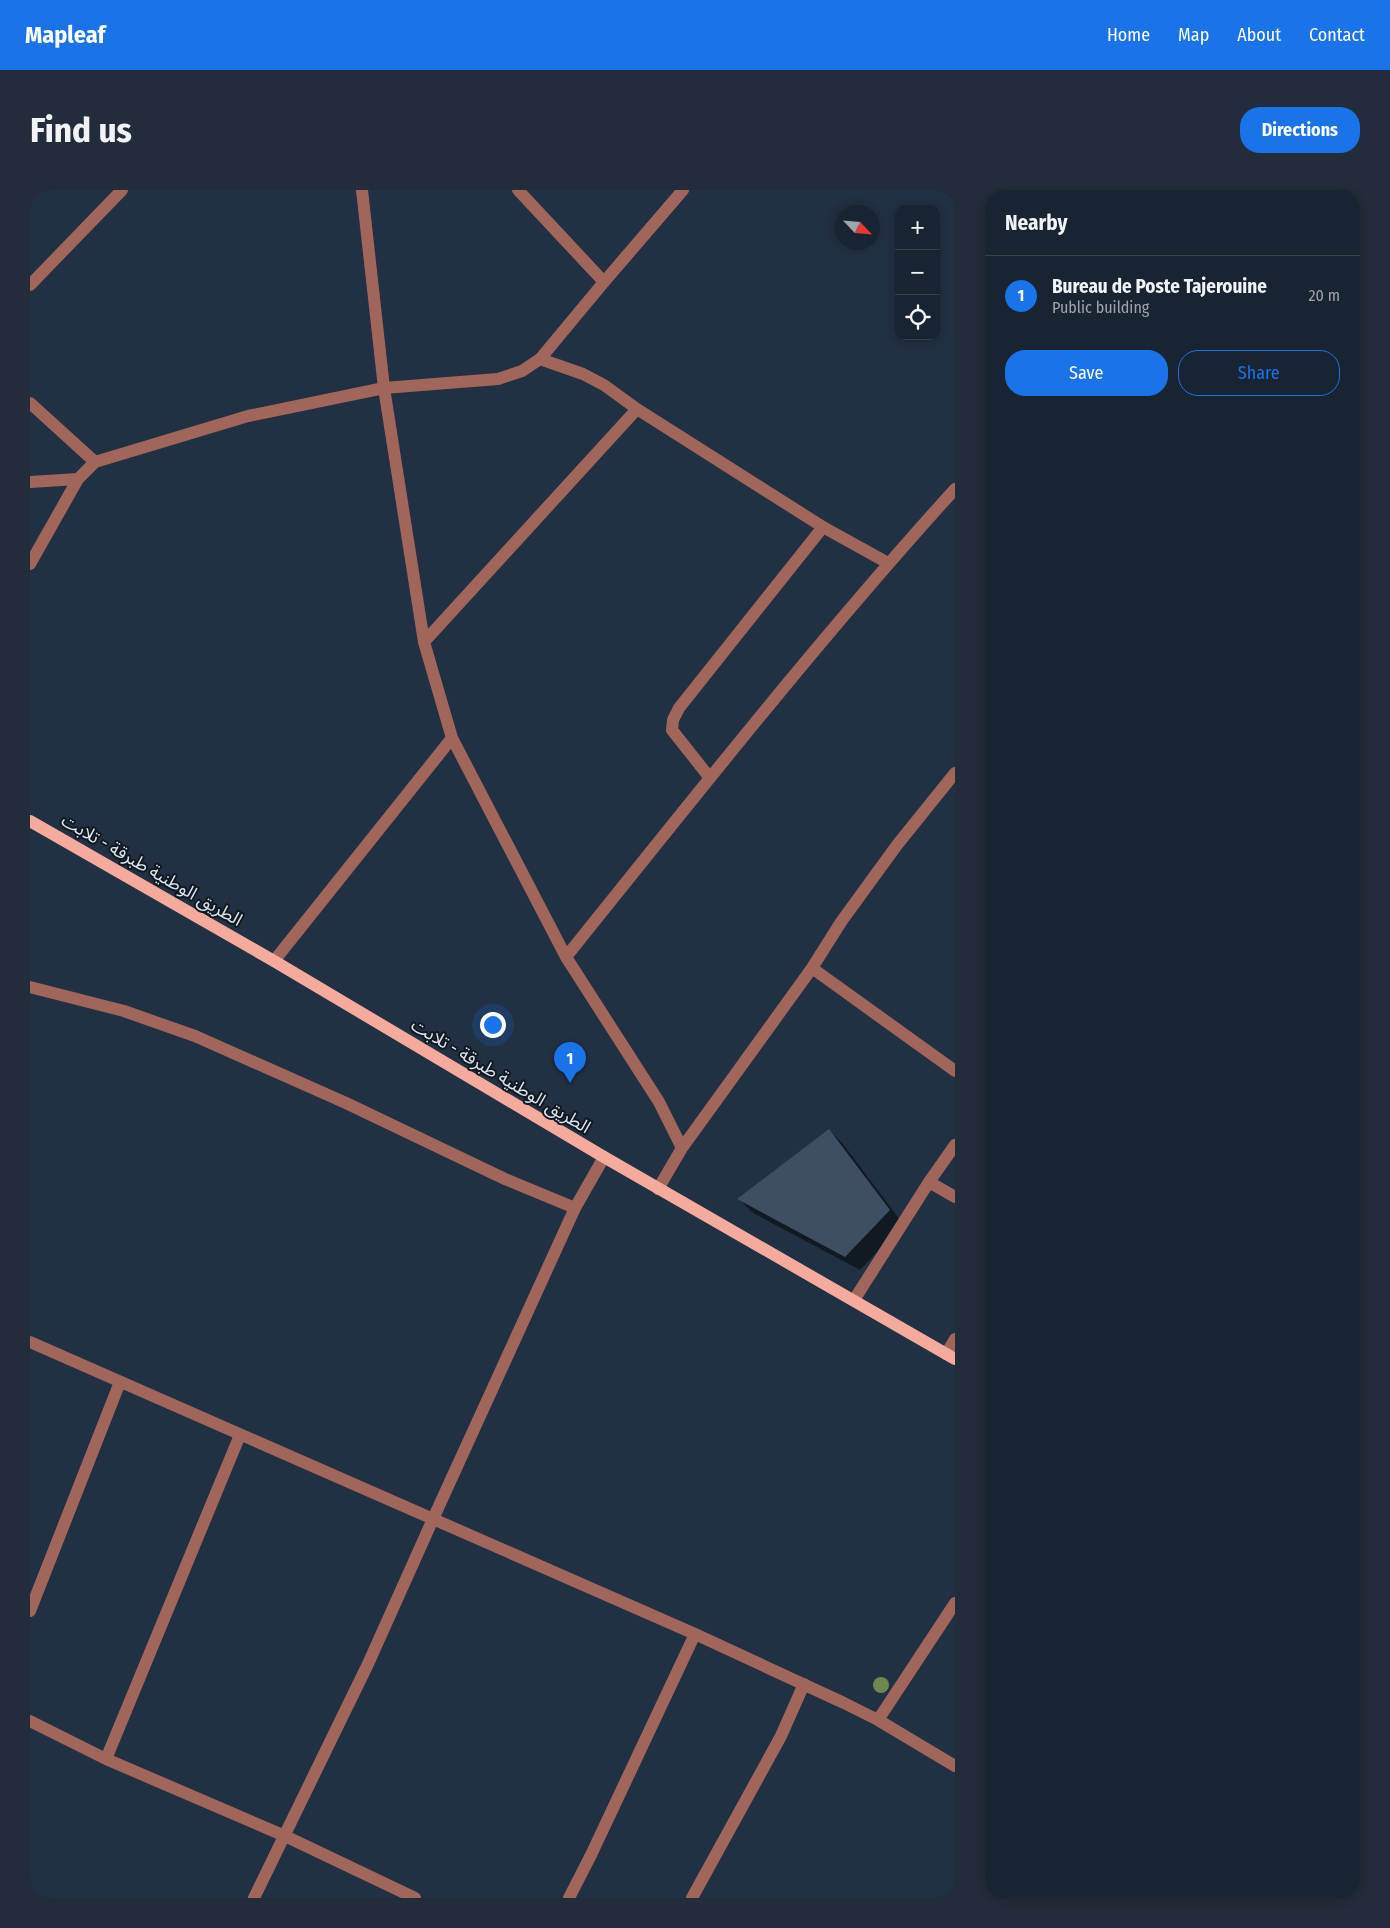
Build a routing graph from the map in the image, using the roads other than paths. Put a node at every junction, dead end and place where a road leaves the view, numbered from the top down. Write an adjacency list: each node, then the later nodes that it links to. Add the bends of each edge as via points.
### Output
1 (122, 190): 6 (street)
2 (362, 190): 8 (street)
3 (518, 190): 5 (street)
4 (683, 190): 5 (street)
5 (604, 282): 7 (street)
6 (30, 285)
7 (540, 359): 8 (street, via 522,371 498,378); 10 (street, via 583,374)
8 (384, 388): 11 (street, via 248,416); 18 (street)
9 (30, 403): 11 (street)
10 (637, 409): 15 (street); 18 (street)
11 (95, 462): 12 (street)
12 (78, 479): 13 (street); 17 (street)
13 (30, 482)
14 (955, 489): 16 (street)
15 (823, 527): 16 (street); 21 (street, via 679,708 673,720 672,730)
16 (888, 563): 21 (street)
17 (30, 564)
18 (424, 642): 19 (street)
19 (452, 738): 23 (street); 24 (street)
20 (955, 773): 25 (street, via 897,845)
21 (710, 778): 23 (street)
22 (30, 821): 24 (main road, الطريق الوطنية طبرقة - تلابت)
23 (566, 957): 29 (street, via 659,1102)
24 (274, 961): 30 (main road, الطريق الوطنية طبرقة - تلابت)
25 (812, 968): 27 (street); 29 (street)
26 (30, 987): 34 (street, via 124,1012 195,1036)
27 (955, 1071)
28 (955, 1146): 31 (street)
29 (682, 1148): 32 (street)
30 (604, 1157): 32 (main road, الطريق الوطنية طبرقة - تلابت); 34 (street)
31 (929, 1182): 33 (street); 35 (street)
32 (658, 1189): 35 (main road, الطريق الوطنية طبرقة - تلابت)
33 (955, 1197)
34 (575, 1208): 41 (street)
35 (854, 1300): 38 (main road, الطريق الوطنية طبرقة - تلابت)
36 (955, 1339): 38 (street)
37 (30, 1342): 39 (street)
38 (951, 1356)
39 (120, 1382): 40 (street); 43 (street)
40 (240, 1435): 41 (street); 48 (street)
41 (432, 1519): 44 (street); 50 (street, via 368,1664)
42 (955, 1603): 46 (street)
43 (30, 1611)
44 (695, 1634): 45 (street); 53 (street, via 596,1846)
45 (804, 1684): 46 (street); 54 (street, via 781,1736)
46 (878, 1720): 49 (street)
47 (30, 1721): 48 (street)
48 (106, 1759): 50 (street)
49 (955, 1766)
50 (285, 1836): 51 (street); 52 (street)
51 (254, 1898)
52 (415, 1898)
53 (568, 1898)
54 (692, 1898)

